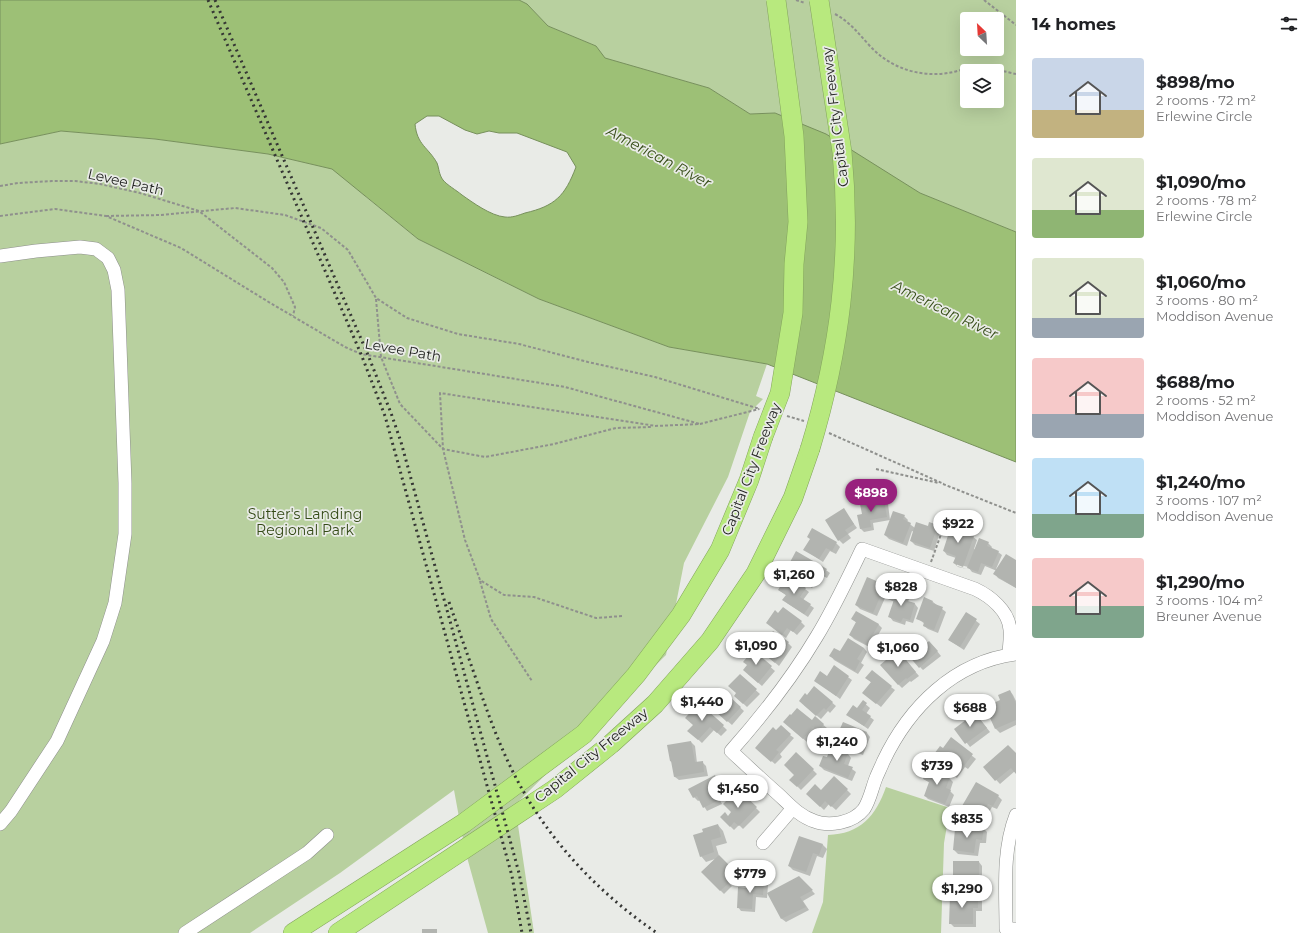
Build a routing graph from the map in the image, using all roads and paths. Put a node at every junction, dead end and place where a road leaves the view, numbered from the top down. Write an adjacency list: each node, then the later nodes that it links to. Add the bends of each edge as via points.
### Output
1 (776, 0): 37 (highway, Capital City Freeway, bridge, via 794,136 798,222 793,313 780,393 749,480 720,550 681,615 636,675 584,734 464,823)
2 (796, 0): 4 (path)
3 (984, 0): 5 (path)
4 (820, 5): 6 (path, via 851,24 878,54 902,68 930,74 948,74 970,68); 38 (highway, Capital City Freeway, bridge, via 844,176 846,246 843,290 825,397 810,449 793,498 756,573 710,641 681,676 611,744 555,789)
5 (1016, 25)
6 (1016, 74)
7 (0, 186): 8 (path, Levee Path, via 52,181 100,184)
8 (199, 211): 10 (path, Levee Path, via 162,216); 12 (path, Levee Path, via 235,208 285,215 320,228 348,250); 13 (path, via 272,268 284,282 295,307)
9 (0, 216): 10 (path, Levee Path, via 55,209)
10 (106, 216): 13 (path, Levee Path, via 181,248)
11 (0, 256): 32 (street, via 80,247 96,248 108,258 114,270 118,290 125,490 124,534 115,603 103,641 57,741)
12 (376, 298): 14 (path); 17 (path, Levee Path, via 407,318 458,334 519,344 655,377 760,409)
13 (293, 316): 14 (path, Levee Path, via 345,347 361,354)
14 (381, 357): 17 (path, Levee Path, via 564,387); 20 (path, via 400,404)
15 (783, 415): 16 (path)
16 (805, 421)
17 (700, 424): 18 (path)
18 (656, 426): 20 (path, via 616,428 554,444 485,457); 20 (path, via 440,393)
19 (824, 431): 22 (path)
20 (443, 449): 26 (path, via 465,540)
21 (876, 469): 22 (path)
22 (944, 484): 23 (path)
23 (1016, 513)
24 (945, 522): 25 (path)
25 (927, 572): 28 (street, via 982,593 994,602 1004,614 1010,628); 30 (street, via 862,549 818,636 796,670 731,751)
26 (480, 580): 27 (path, via 504,596 534,597 596,618); 29 (path, via 491,619)
27 (622, 616)
28 (1012, 655): 30 (street, via 968,668 944,682 922,704 906,723 884,760 864,809 854,818 829,824 821,823 807,818)
29 (532, 681)
30 (793, 808): 34 (street)
31 (1016, 815): 35 (street, via 1009,835 1007,852 1006,921 1006,929)
32 (0, 824)
33 (327, 836): 36 (street, via 307,853)
34 (763, 843)
35 (1016, 929)
36 (185, 933)
37 (293, 933)
38 (338, 933)

